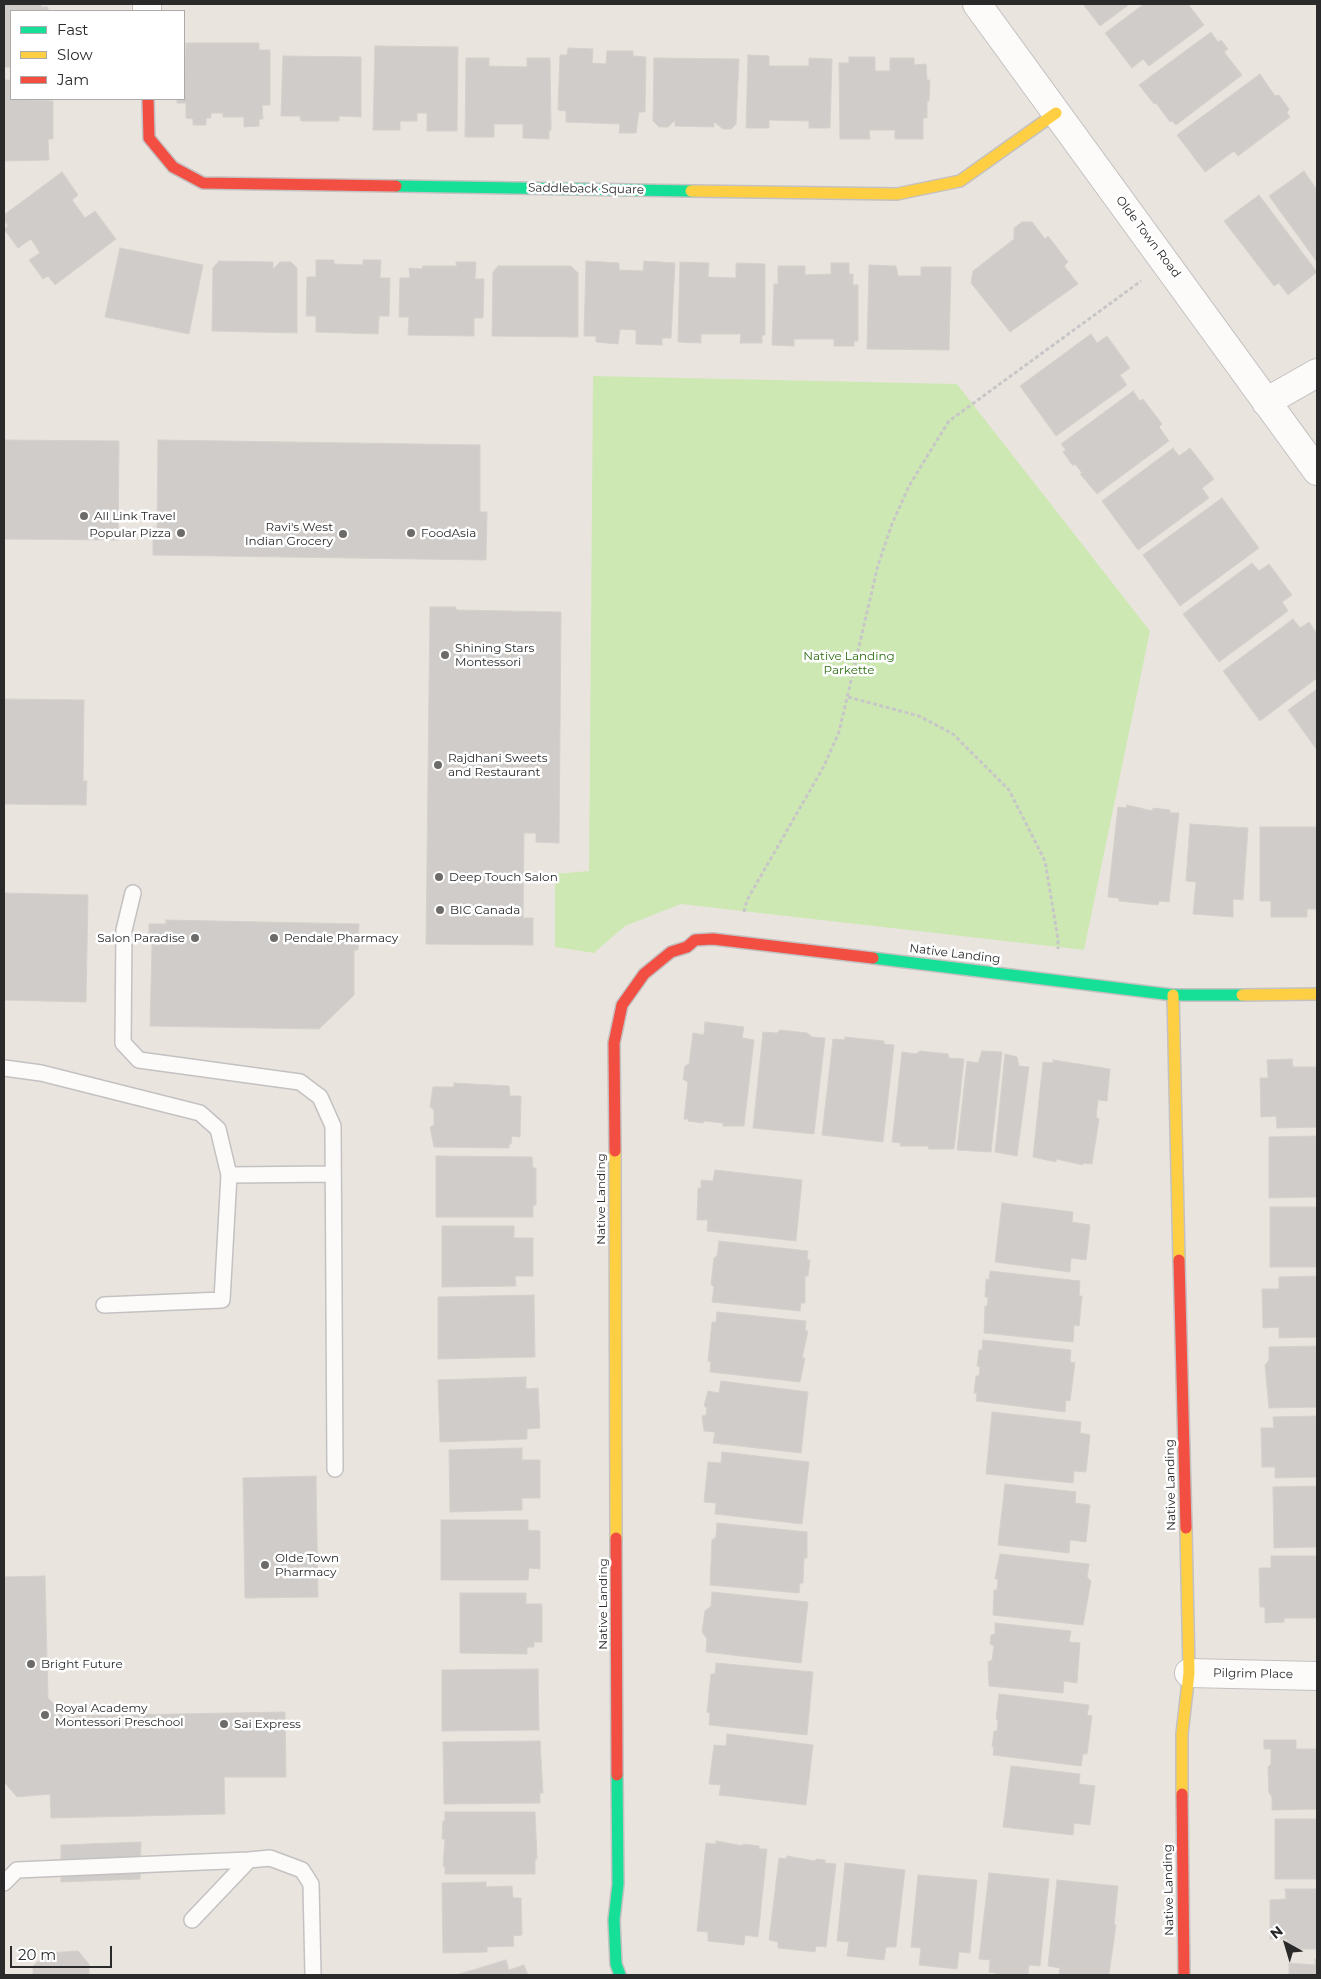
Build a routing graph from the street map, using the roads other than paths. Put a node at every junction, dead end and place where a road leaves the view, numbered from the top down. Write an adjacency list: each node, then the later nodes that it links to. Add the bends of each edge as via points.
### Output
1 (978, 4): 3 (street, Olde Town Road)
2 (148, 100): 3 (street, Saddleback Square, via 149,138 173,167 203,183 896,194 960,182)
3 (1056, 113): 5 (street, Olde Town Road)
4 (1317, 373): 5 (street)
5 (1266, 402): 6 (street, Olde Town Road)
6 (1317, 471)
7 (133, 893): 11 (lane, via 124,930 123,1044 139,1060 300,1082 320,1097 333,1126)
8 (1317, 994): 9 (street, Native Landing)
9 (1173, 995): 15 (street, Native Landing); 21 (street, Native Landing, via 738,942 695,940 687,947 672,952 644,974 622,1004 614,1043 618,1874 614,1920 616,1964)
10 (4, 1068): 12 (lane, via 200,1113 218,1129)
11 (333, 1174): 12 (lane); 14 (lane)
12 (229, 1175): 13 (lane, via 222,1300)
13 (104, 1305)
14 (335, 1469)
15 (1189, 1673): 16 (street, Pilgrim Place); 22 (street, Native Landing, via 1182,1734)
16 (1317, 1676)
17 (249, 1860): 18 (lane, via 17,1870); 19 (lane); 20 (lane, via 270,1858 302,1870 311,1884)
18 (4, 1883)
19 (192, 1920)
20 (314, 1975)
21 (620, 1975)
22 (1184, 1975)

